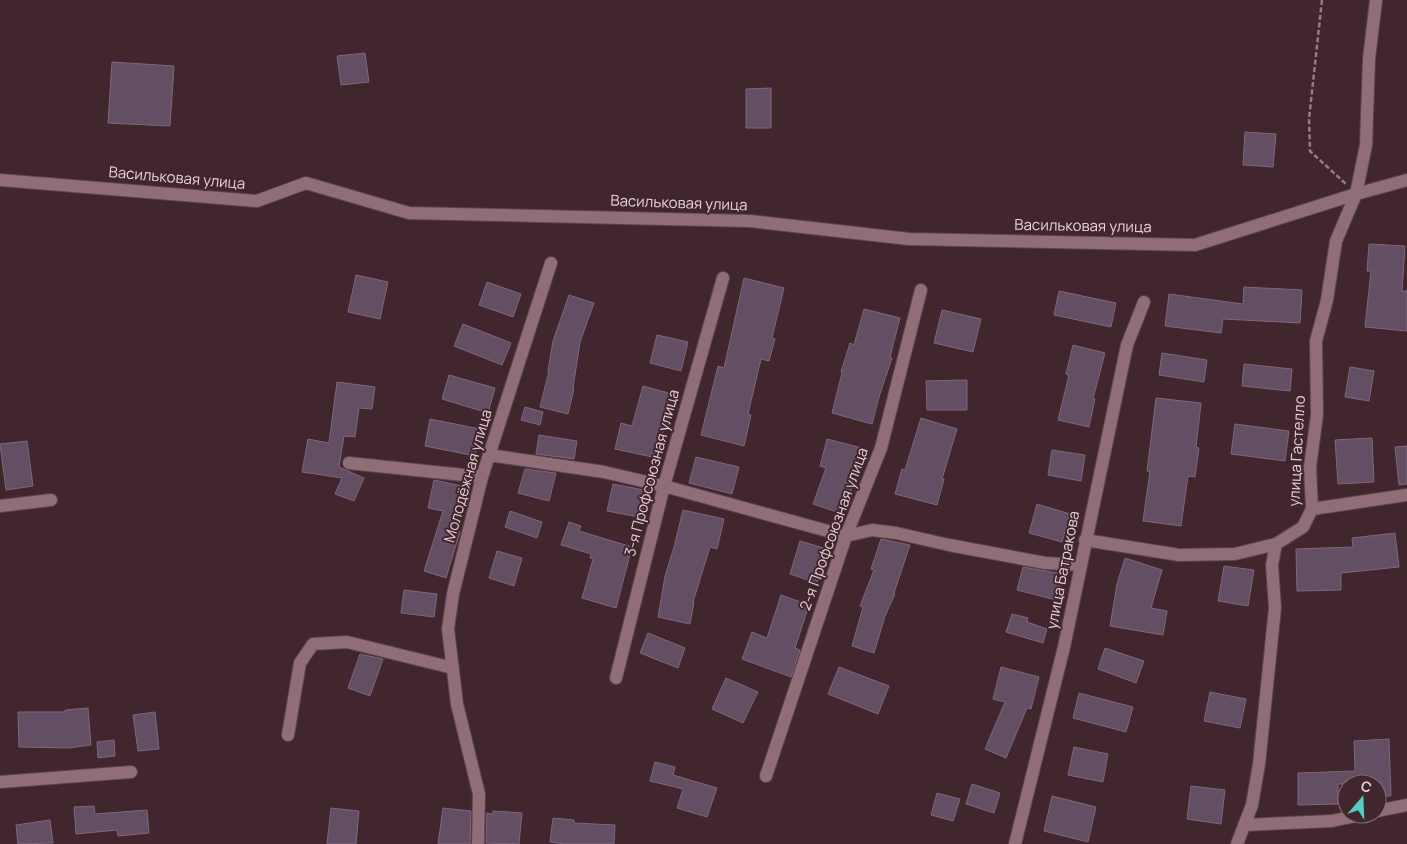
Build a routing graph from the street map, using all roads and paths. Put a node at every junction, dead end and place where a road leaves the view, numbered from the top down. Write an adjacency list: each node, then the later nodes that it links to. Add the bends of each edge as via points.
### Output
1 (1322, 0): 5 (path, via 1310,119 1310,151)
2 (1376, 0): 5 (street, улица Гастелло, via 1369,59 1366,145)
3 (0, 180): 5 (street, Васильковая улица, via 256,201 306,183 409,213 750,221 909,239 1195,245)
4 (1407, 180): 5 (street, Васильковая улица)
5 (1356, 194): 17 (street, улица Гастелло, via 1336,241 1327,300 1316,341 1317,415 1310,467)
6 (551, 263): 10 (street, Молодёжная улица)
7 (723, 278): 13 (street, 3-я Профсоюзная улица)
8 (921, 290): 18 (street, 2-я Профсоюзная улица, via 881,448)
9 (1144, 302): 19 (street, улица Батракова, via 1127,345)
10 (488, 455): 12 (street, Молодёжная улица); 13 (street, via 604,472)
11 (349, 463): 12 (street)
12 (482, 476): 22 (street, Молодёжная улица, via 453,594 448,629)
13 (664, 486): 18 (street); 23 (street, 3-я Профсоюзная улица)
14 (1407, 495): 17 (street)
15 (51, 500): 16 (street)
16 (0, 506)
17 (1312, 509): 20 (street, улица Гастелло, via 1303,527)
18 (846, 536): 21 (street, via 872,530 1045,563); 26 (street, 2-я Профсоюзная улица)
19 (1085, 540): 20 (street, улица Гастелло, via 1179,555 1235,554); 21 (street, улица Батракова)
20 (1276, 544): 31 (street, via 1272,565 1275,608 1259,764 1252,805)
21 (1080, 565): 33 (street, улица Батракова, via 1064,647)
22 (453, 668): 24 (street, via 347,642 313,644 300,663); 32 (street, Молодёжная улица, via 457,704 479,794)
23 (616, 678)
24 (288, 735)
25 (131, 772): 27 (street)
26 (766, 776)
27 (0, 782)
28 (1407, 805): 29 (street)
29 (1387, 810)
30 (1337, 820): 31 (street)
31 (1244, 825): 34 (street)
32 (478, 844)
33 (1015, 844)
34 (1237, 844)

